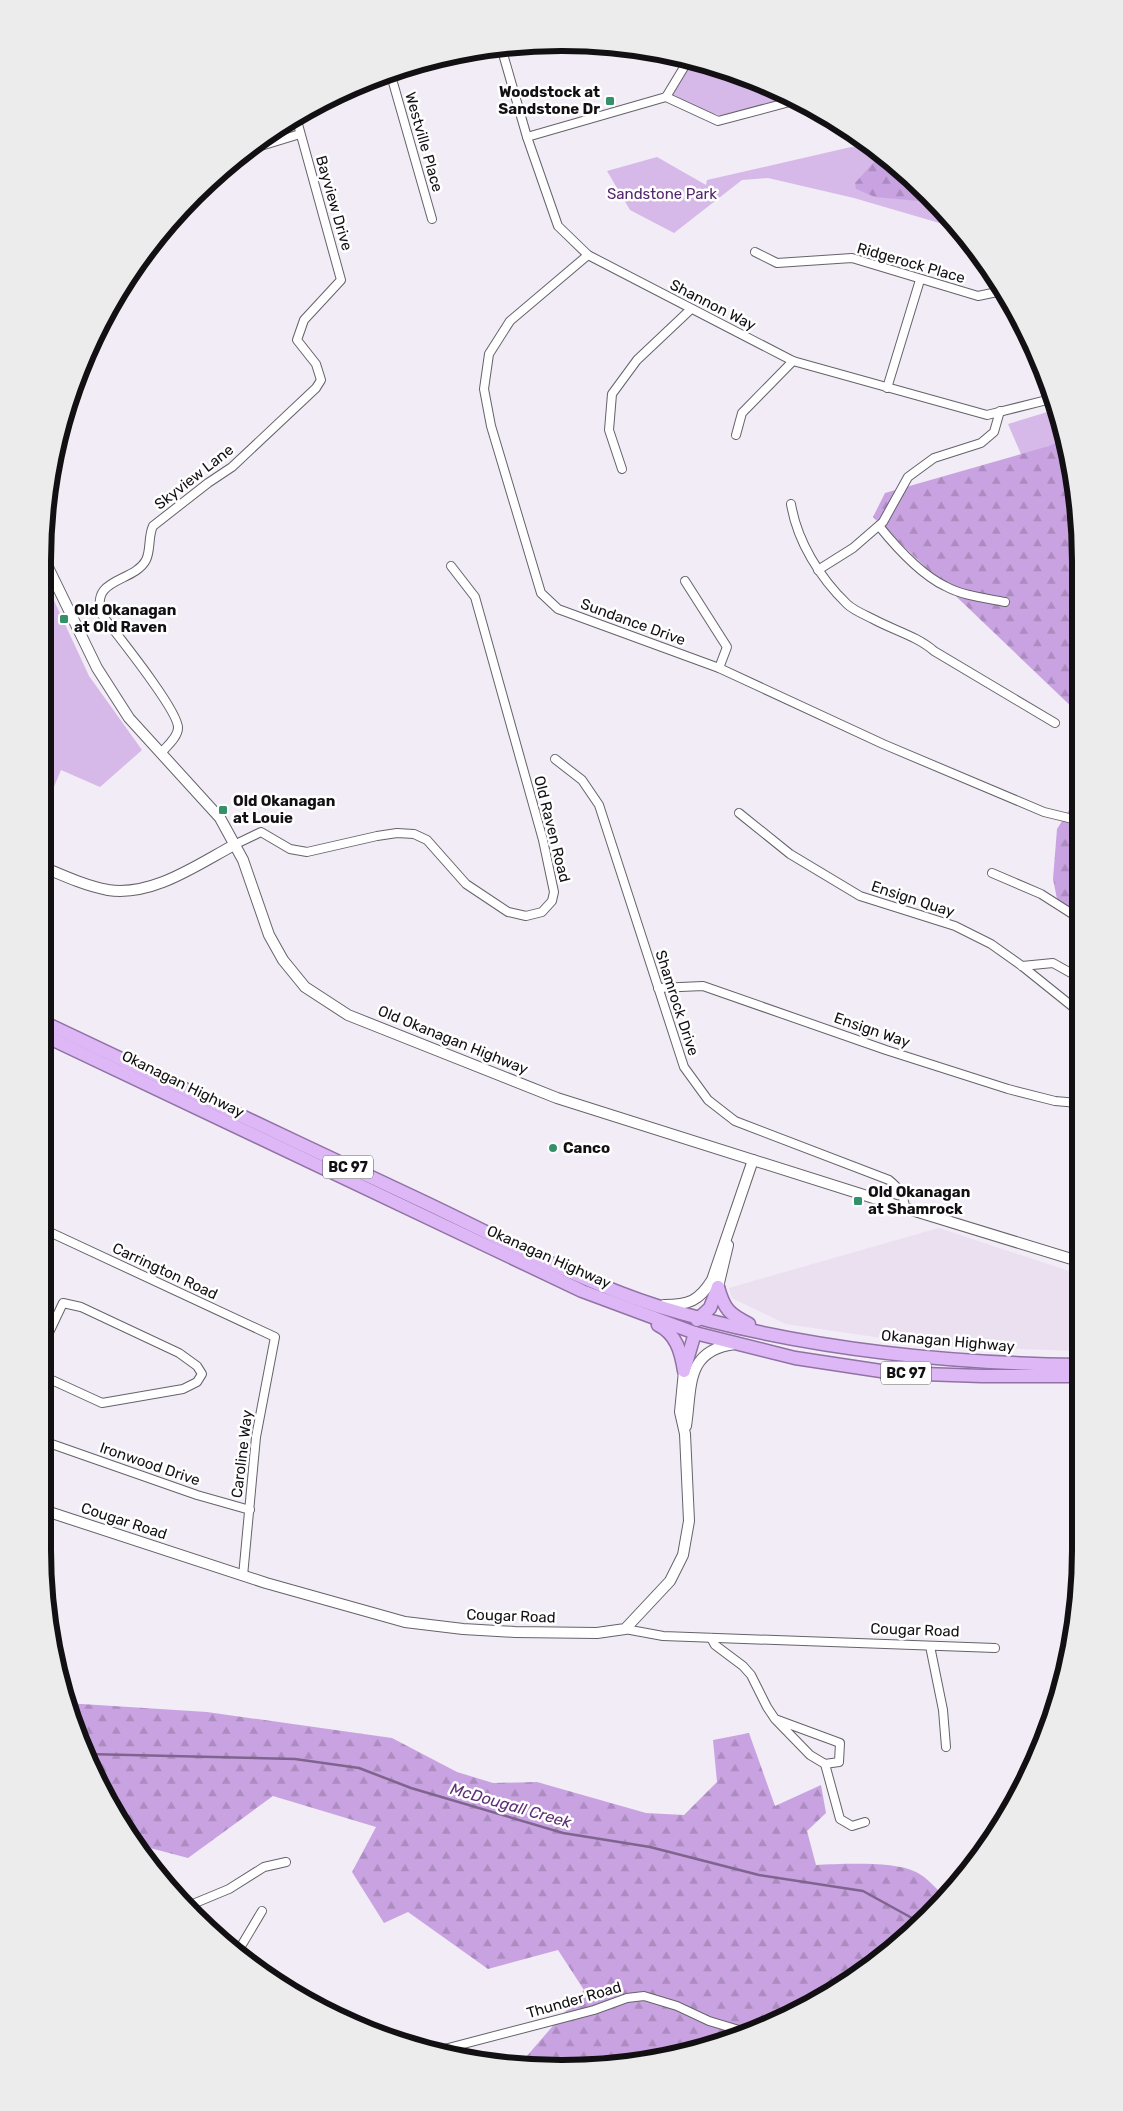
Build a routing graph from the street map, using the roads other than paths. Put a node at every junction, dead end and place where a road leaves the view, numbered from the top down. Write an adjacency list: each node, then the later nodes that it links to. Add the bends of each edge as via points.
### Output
1 (503, 55): 8 (street, Shannon Way)
2 (684, 67): 4 (street)
3 (392, 80): 10 (street, Westville Place)
4 (666, 97): 5 (street, via 718,120); 8 (street)
5 (785, 103)
6 (298, 125): 7 (street, Bayview Drive)
7 (300, 134): 9 (street); 13 (street, Bayview Drive)
8 (527, 137): 12 (street, Shannon Way, via 558,226)
9 (269, 143)
10 (432, 220)
11 (755, 252): 14 (street, Ridgerock Place, via 777,264 852,258)
12 (588, 255): 16 (street, Shannon Way); 30 (street, Sundance Drive, via 510,321 489,354 484,389 491,426 541,593 558,609)
13 (341, 280): 32 (street, Skyview Lane, via 304,320 298,340 316,364 321,380 316,388 232,467 153,526 146,560 135,572 112,582 100,599 102,615 178,722 176,735)
14 (920, 280): 15 (street, Ridgerock Place, via 978,296); 18 (street)
15 (995, 292)
16 (691, 308): 17 (street, Shannon Way); 22 (street, via 637,360 612,394 609,430)
17 (792, 362): 18 (street, Shannon Way); 21 (street, via 742,414)
18 (887, 388): 20 (street, Shannon Way, via 987,415)
19 (1046, 399): 20 (street, Shannon Way)
20 (1000, 411): 24 (street, via 994,432 981,443 934,458 908,477)
21 (736, 435)
22 (622, 469)
23 (791, 504): 26 (street, via 794,521)
24 (879, 526): 26 (street, via 853,548); 29 (street, via 909,560 944,586)
25 (451, 566): 36 (street, Old Raven Road, via 475,597 543,840 554,892 552,901 542,912 526,916 508,912 466,884 427,840 414,834 383,835 307,852 290,849 261,832)
26 (818, 570): 31 (street, via 848,605 925,643)
27 (51, 573): 32 (street, Old Okanagan Highway, via 97,668 129,718)
28 (685, 581): 30 (street, via 727,647)
29 (1005, 602)
30 (719, 668): 35 (street, Sundance Drive, via 883,744 1044,812)
31 (1055, 723)
32 (161, 753): 36 (street, Old Okanagan Highway, via 220,818)
33 (555, 759): 42 (street, Shamrock Drive, via 582,780 598,805)
34 (739, 813): 40 (street, Ensign Quay, via 790,854 860,896 955,926 991,944)
35 (1072, 819)
36 (236, 844): 37 (street, via 159,884 131,890 108,890); 47 (street, Old Okanagan Highway, via 269,936 283,960 306,987 348,1015 557,1098)
37 (51, 870)
38 (992, 873): 39 (street, via 1042,894)
39 (1072, 914)
40 (1022, 966): 41 (street, via 1053,963); 43 (street, Ensign Quay)
41 (1072, 974)
42 (658, 988): 46 (street, Ensign Way, via 703,986 1008,1089); 48 (street, Shamrock Drive, via 684,1068 708,1100 735,1121 889,1180 900,1190)
43 (1072, 1006)
44 (51, 1026): 53 (highway, Okanagan Highway / BC 97, via 586,1278)
45 (51, 1039): 54 (highway, Okanagan Highway / BC 97)
46 (1072, 1102)
47 (753, 1160): 48 (street, Old Okanagan Highway); 49 (street)
48 (905, 1208): 51 (street, Old Okanagan Highway)
49 (730, 1229): 52 (street); 53 (street, via 712,1280 704,1292 697,1299 683,1303)
50 (51, 1233): 59 (street, Carrington Road)
51 (1072, 1258)
52 (718, 1288): 55 (highway); 57 (highway, via 725,1308 736,1318)
53 (656, 1305): 55 (highway, Okanagan Highway / BC 97)
54 (626, 1310): 55 (highway, via 655,1310 694,1321); 58 (highway, Okanagan Highway / BC 97); 62 (highway, via 664,1328 672,1336)
55 (702, 1318): 57 (highway, Okanagan Highway / BC 97)
56 (51, 1329): 64 (street, via 64,1303 81,1307 179,1353 197,1366 202,1374 197,1382 183,1389 102,1402)
57 (765, 1332): 58 (highway, via 738,1336 710,1329); 61 (highway, Okanagan Highway / BC 97, via 822,1345 912,1357 982,1363)
58 (695, 1333): 60 (highway, Okanagan Highway / BC 97); 62 (highway)
59 (275, 1338): 67 (street, Caroline Way, via 256,1437)
60 (736, 1344): 63 (highway, Okanagan Highway / BC 97, via 795,1358 894,1373); 65 (street, via 708,1352 699,1362 692,1375)
61 (1072, 1365)
62 (684, 1371): 65 (street, via 680,1412)
63 (1072, 1376)
64 (51, 1380)
65 (685, 1434): 70 (street, via 689,1521 683,1555 670,1581)
66 (51, 1444): 67 (street, Ironwood Drive)
67 (250, 1510): 69 (street, Caroline Way)
68 (51, 1513): 69 (street, Cougar Road)
69 (243, 1576): 70 (street, Cougar Road, via 405,1622 463,1630 515,1632 597,1633)
70 (625, 1629): 71 (street, Cougar Road, via 663,1636)
71 (711, 1638): 72 (street, Cougar Road); 74 (street, via 715,1646 751,1675)
72 (930, 1646): 73 (street, Cougar Road); 75 (street, via 943,1710)
73 (995, 1648)
74 (776, 1719): 76 (street, via 810,1755); 76 (street, via 840,1743 839,1762)
75 (946, 1746)
76 (825, 1764): 77 (street, via 840,1819 852,1826)
77 (865, 1822)
78 (286, 1862): 79 (street, via 264,1867 229,1889)
79 (195, 1903)
80 (262, 1911): 81 (street)
81 (241, 1946)
82 (736, 2029): 83 (street, Thunder Road, via 644,1996)
83 (450, 2047)

